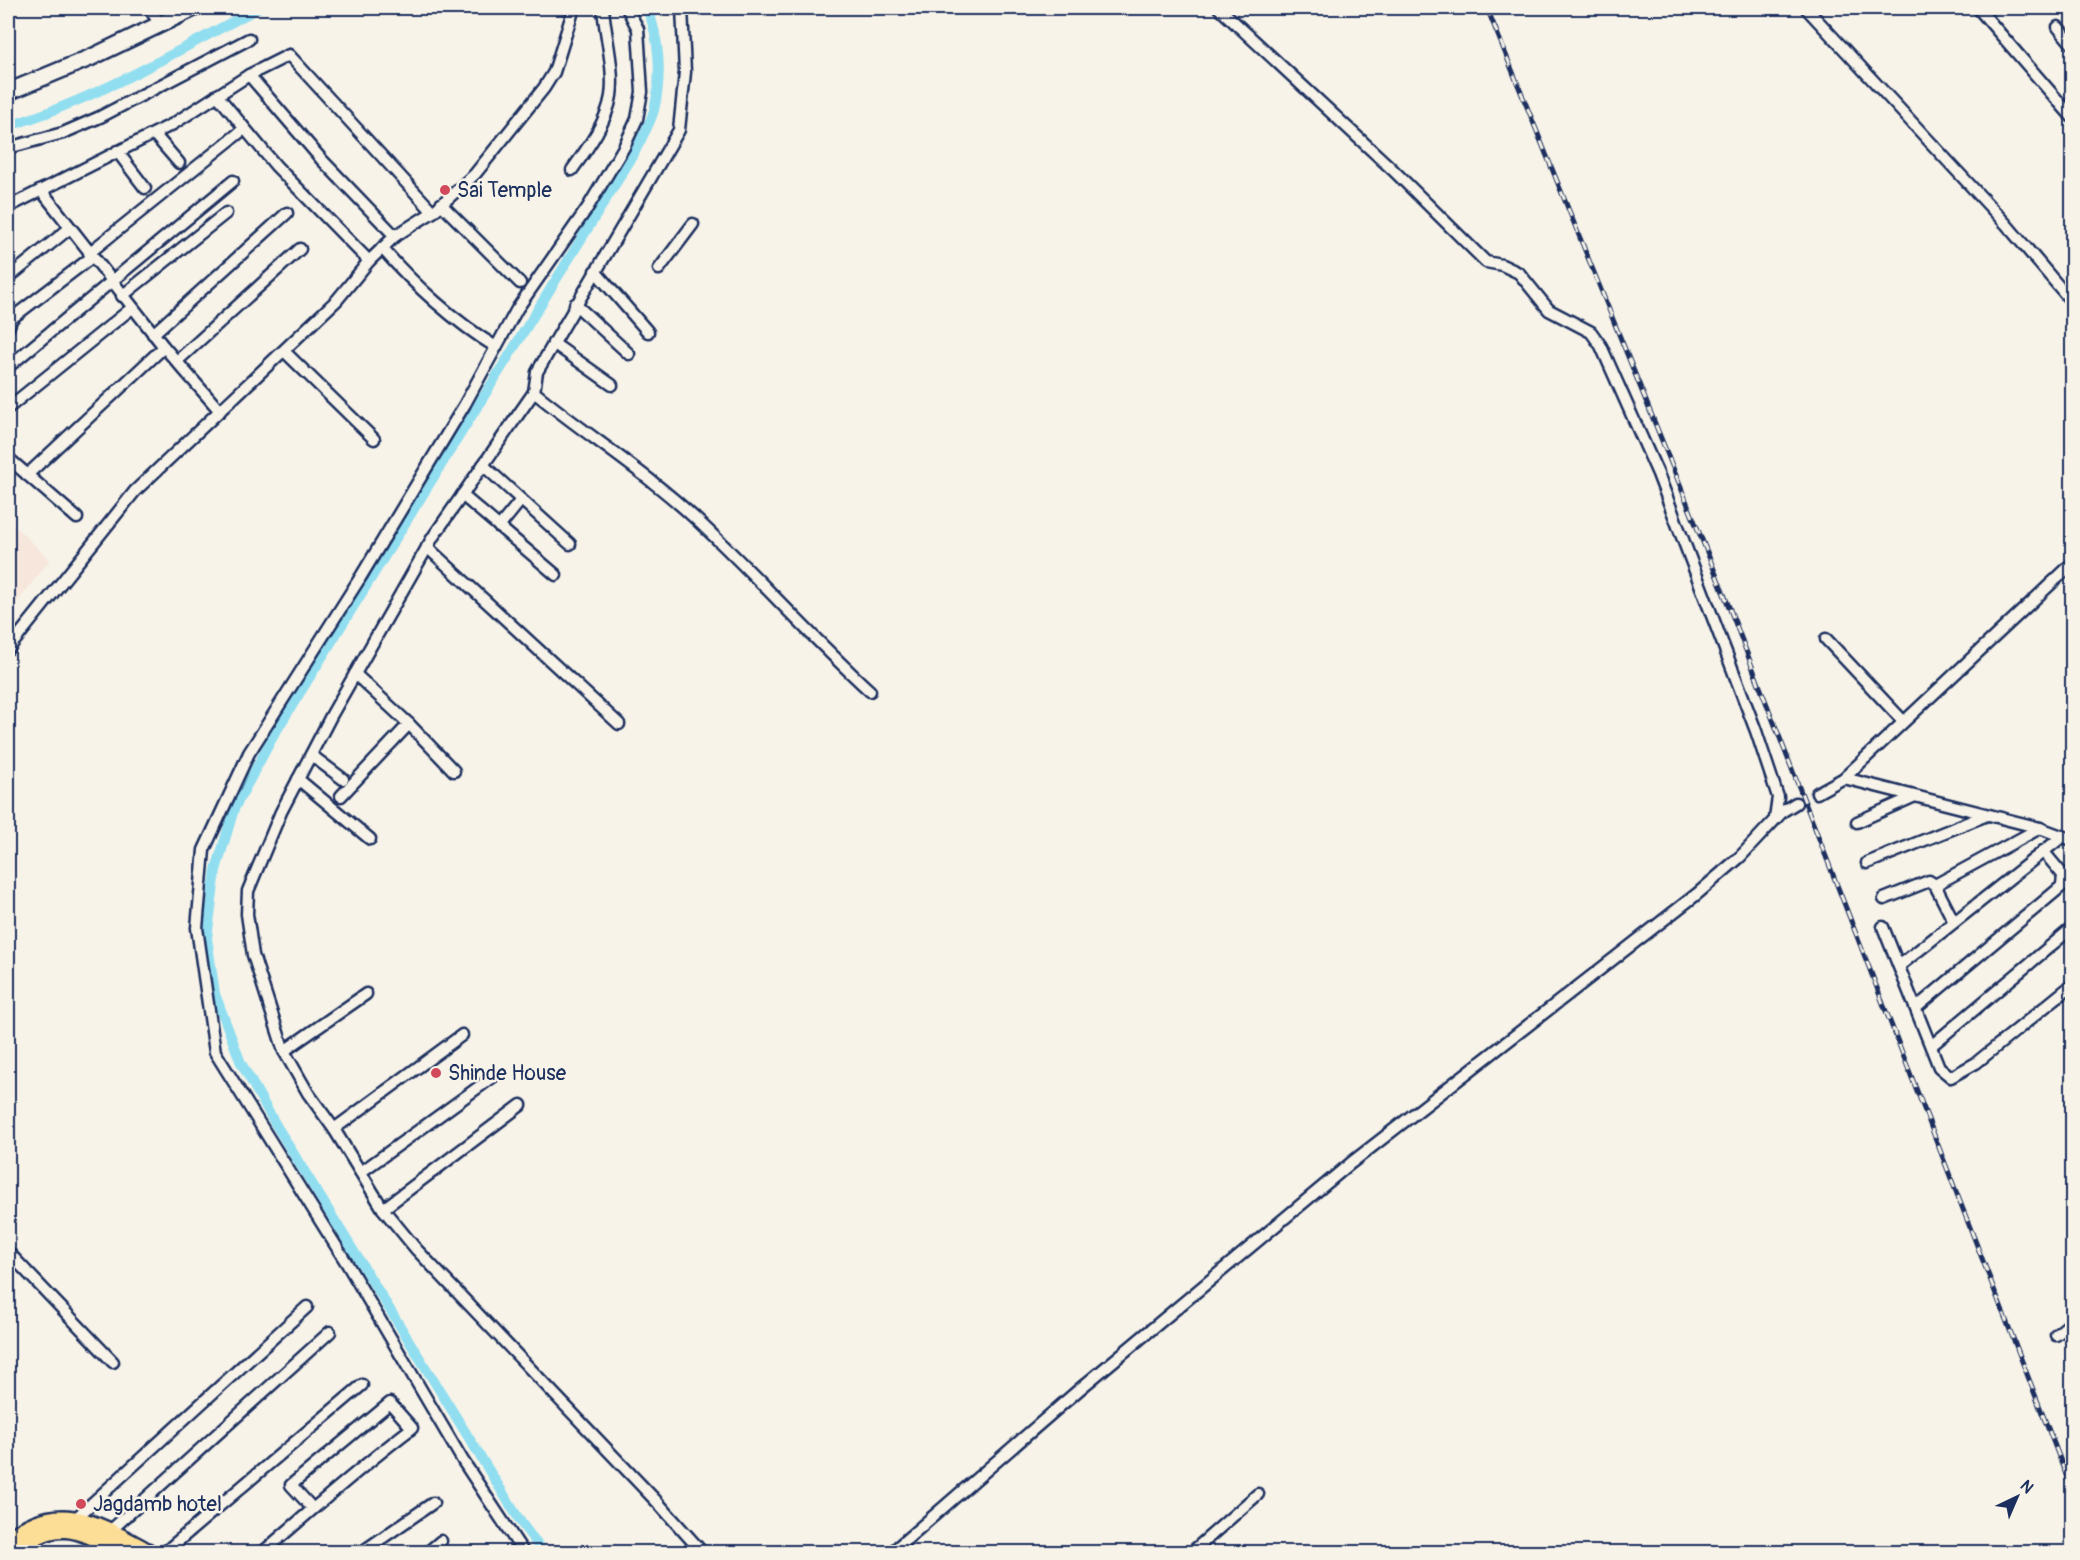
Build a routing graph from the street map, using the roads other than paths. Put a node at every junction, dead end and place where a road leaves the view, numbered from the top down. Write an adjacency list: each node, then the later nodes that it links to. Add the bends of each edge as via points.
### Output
1 (149, 8): 10 (street)
2 (194, 8): 10 (street)
3 (574, 8): 28 (street, via 554,72 544,88 476,174)
4 (603, 8): 23 (street, via 611,96 600,125)
5 (627, 8): 52 (street, via 638,29 642,61 637,119 588,207 517,309)
6 (682, 8): 39 (street, via 685,72 679,130)
7 (1219, 8): 90 (street, via 1486,262 1516,272 1549,310 1596,336 1658,474 1756,731 1778,797)
8 (1806, 8): 44 (street)
9 (1978, 8): 17 (street)
10 (161, 25): 15 (street)
11 (2058, 27): 13 (street)
12 (249, 39): 20 (street, via 100,117 63,133)
13 (2073, 44)
14 (249, 75): 16 (street); 28 (street, via 284,56 294,58); 33 (street, via 322,160)
15 (8, 92)
16 (217, 95): 18 (street); 19 (street)
17 (2073, 117)
18 (244, 129): 36 (street); 37 (street)
19 (154, 134): 21 (street); 22 (street)
20 (8, 148)
21 (117, 151): 25 (street); 26 (street)
22 (179, 163)
23 (572, 170)
24 (233, 181): 41 (street)
25 (146, 189)
26 (41, 190): 27 (street); 32 (street)
27 (8, 207)
28 (437, 208): 33 (street); 42 (street)
29 (226, 213): 43 (street)
30 (287, 213): 49 (street)
31 (693, 224): 38 (street)
32 (70, 228): 36 (street); 40 (street)
33 (395, 236): 35 (street)
34 (300, 249): 55 (street)
35 (382, 249): 37 (street); 52 (street, via 457,319)
36 (91, 255): 41 (street); 47 (street, via 12,318)
37 (369, 261): 53 (street, via 337,300)
38 (659, 269)
39 (595, 271): 45 (street); 48 (street)
40 (8, 278)
41 (110, 281): 43 (street); 56 (street)
42 (520, 283)
43 (122, 296): 46 (street)
44 (2073, 302)
45 (575, 304): 50 (street); 54 (street)
46 (132, 308): 49 (street); 59 (street)
47 (8, 328)
48 (648, 332)
49 (153, 334): 51 (street)
50 (553, 343): 57 (street); 58 (street, via 537,372)
51 (164, 347): 55 (street); 64 (street)
52 (496, 347): 135 (street, via 360,578 249,753 204,850 196,928 215,1052 346,1262 463,1461)
53 (284, 351): 60 (street); 61 (street)
54 (629, 354)
55 (177, 361): 60 (street)
56 (8, 367)
57 (612, 385)
58 (534, 392): 63 (street); 76 (street, via 624,457 698,521)
59 (8, 408)
60 (220, 411): 74 (street, via 135,491)
61 (374, 439)
62 (8, 458): 64 (street)
63 (483, 465): 65 (street); 66 (street)
64 (27, 475): 67 (street)
65 (462, 495): 68 (street); 70 (street)
66 (521, 500): 68 (street); 69 (street)
67 (77, 518)
68 (499, 527): 72 (street)
69 (570, 544)
70 (428, 547): 75 (street); 79 (street)
71 (2073, 564): 77 (street)
72 (556, 575)
73 (1826, 639): 77 (street)
74 (8, 650)
75 (355, 674): 78 (street); 80 (street)
76 (870, 691)
77 (1903, 721): 82 (street)
78 (410, 724): 81 (street); 86 (street)
79 (619, 724)
80 (311, 755): 83 (street); 84 (street)
81 (454, 771)
82 (1844, 778): 85 (street); 87 (street)
83 (298, 779): 94 (street); 108 (street, via 248,891 253,955)
84 (343, 779)
85 (1817, 793)
86 (341, 796)
87 (1913, 796): 89 (street); 91 (street)
88 (1796, 803): 90 (street)
89 (1988, 815): 92 (street); 96 (street)
90 (1775, 820): 137 (street, via 1697,894 1351,1163)
91 (1857, 822)
92 (2040, 828): 93 (street); 97 (street)
93 (2068, 838): 95 (street)
94 (370, 839)
95 (2043, 851): 99 (street); 105 (street, via 2063,875 2062,886)
96 (1867, 863)
97 (1935, 885): 98 (street, via 1927,881); 99 (street)
98 (1884, 899)
99 (1954, 922): 102 (street)
100 (1883, 927): 102 (street)
101 (2073, 928): 107 (street)
102 (1899, 966): 105 (street)
103 (2073, 985): 107 (street, via 1957,1076 1944,1073)
104 (366, 994): 108 (street)
105 (1916, 1008): 107 (street)
106 (462, 1035): 111 (street)
107 (1931, 1047)
108 (284, 1051): 111 (street, via 308,1094)
109 (494, 1076): 112 (street)
110 (521, 1105): 113 (street)
111 (334, 1129): 112 (street)
112 (361, 1173): 113 (street)
113 (383, 1209): 136 (street, via 416,1249)
114 (8, 1252): 119 (street)
115 (307, 1307): 124 (street)
116 (2073, 1322): 118 (street)
117 (330, 1332): 125 (street)
118 (2056, 1335)
119 (113, 1362)
120 (362, 1385): 131 (street)
121 (1258, 1494): 138 (street)
122 (432, 1503): 133 (street)
123 (313, 1509): 123 (street, via 412,1428 390,1402 291,1485); 132 (street)
124 (76, 1518): 125 (main road); 126 (main road, via 52,1517 34,1523)
125 (110, 1532): 130 (main road)
126 (8, 1541)
127 (441, 1541): 134 (street)
128 (12, 1552): 129 (main road, via 31,1538 58,1527 88,1534)
129 (121, 1552)
130 (148, 1552)
131 (165, 1552)
132 (263, 1552)
133 (362, 1552)
134 (428, 1552)
135 (523, 1552)
136 (702, 1552)
137 (892, 1552)
138 (1192, 1552)

